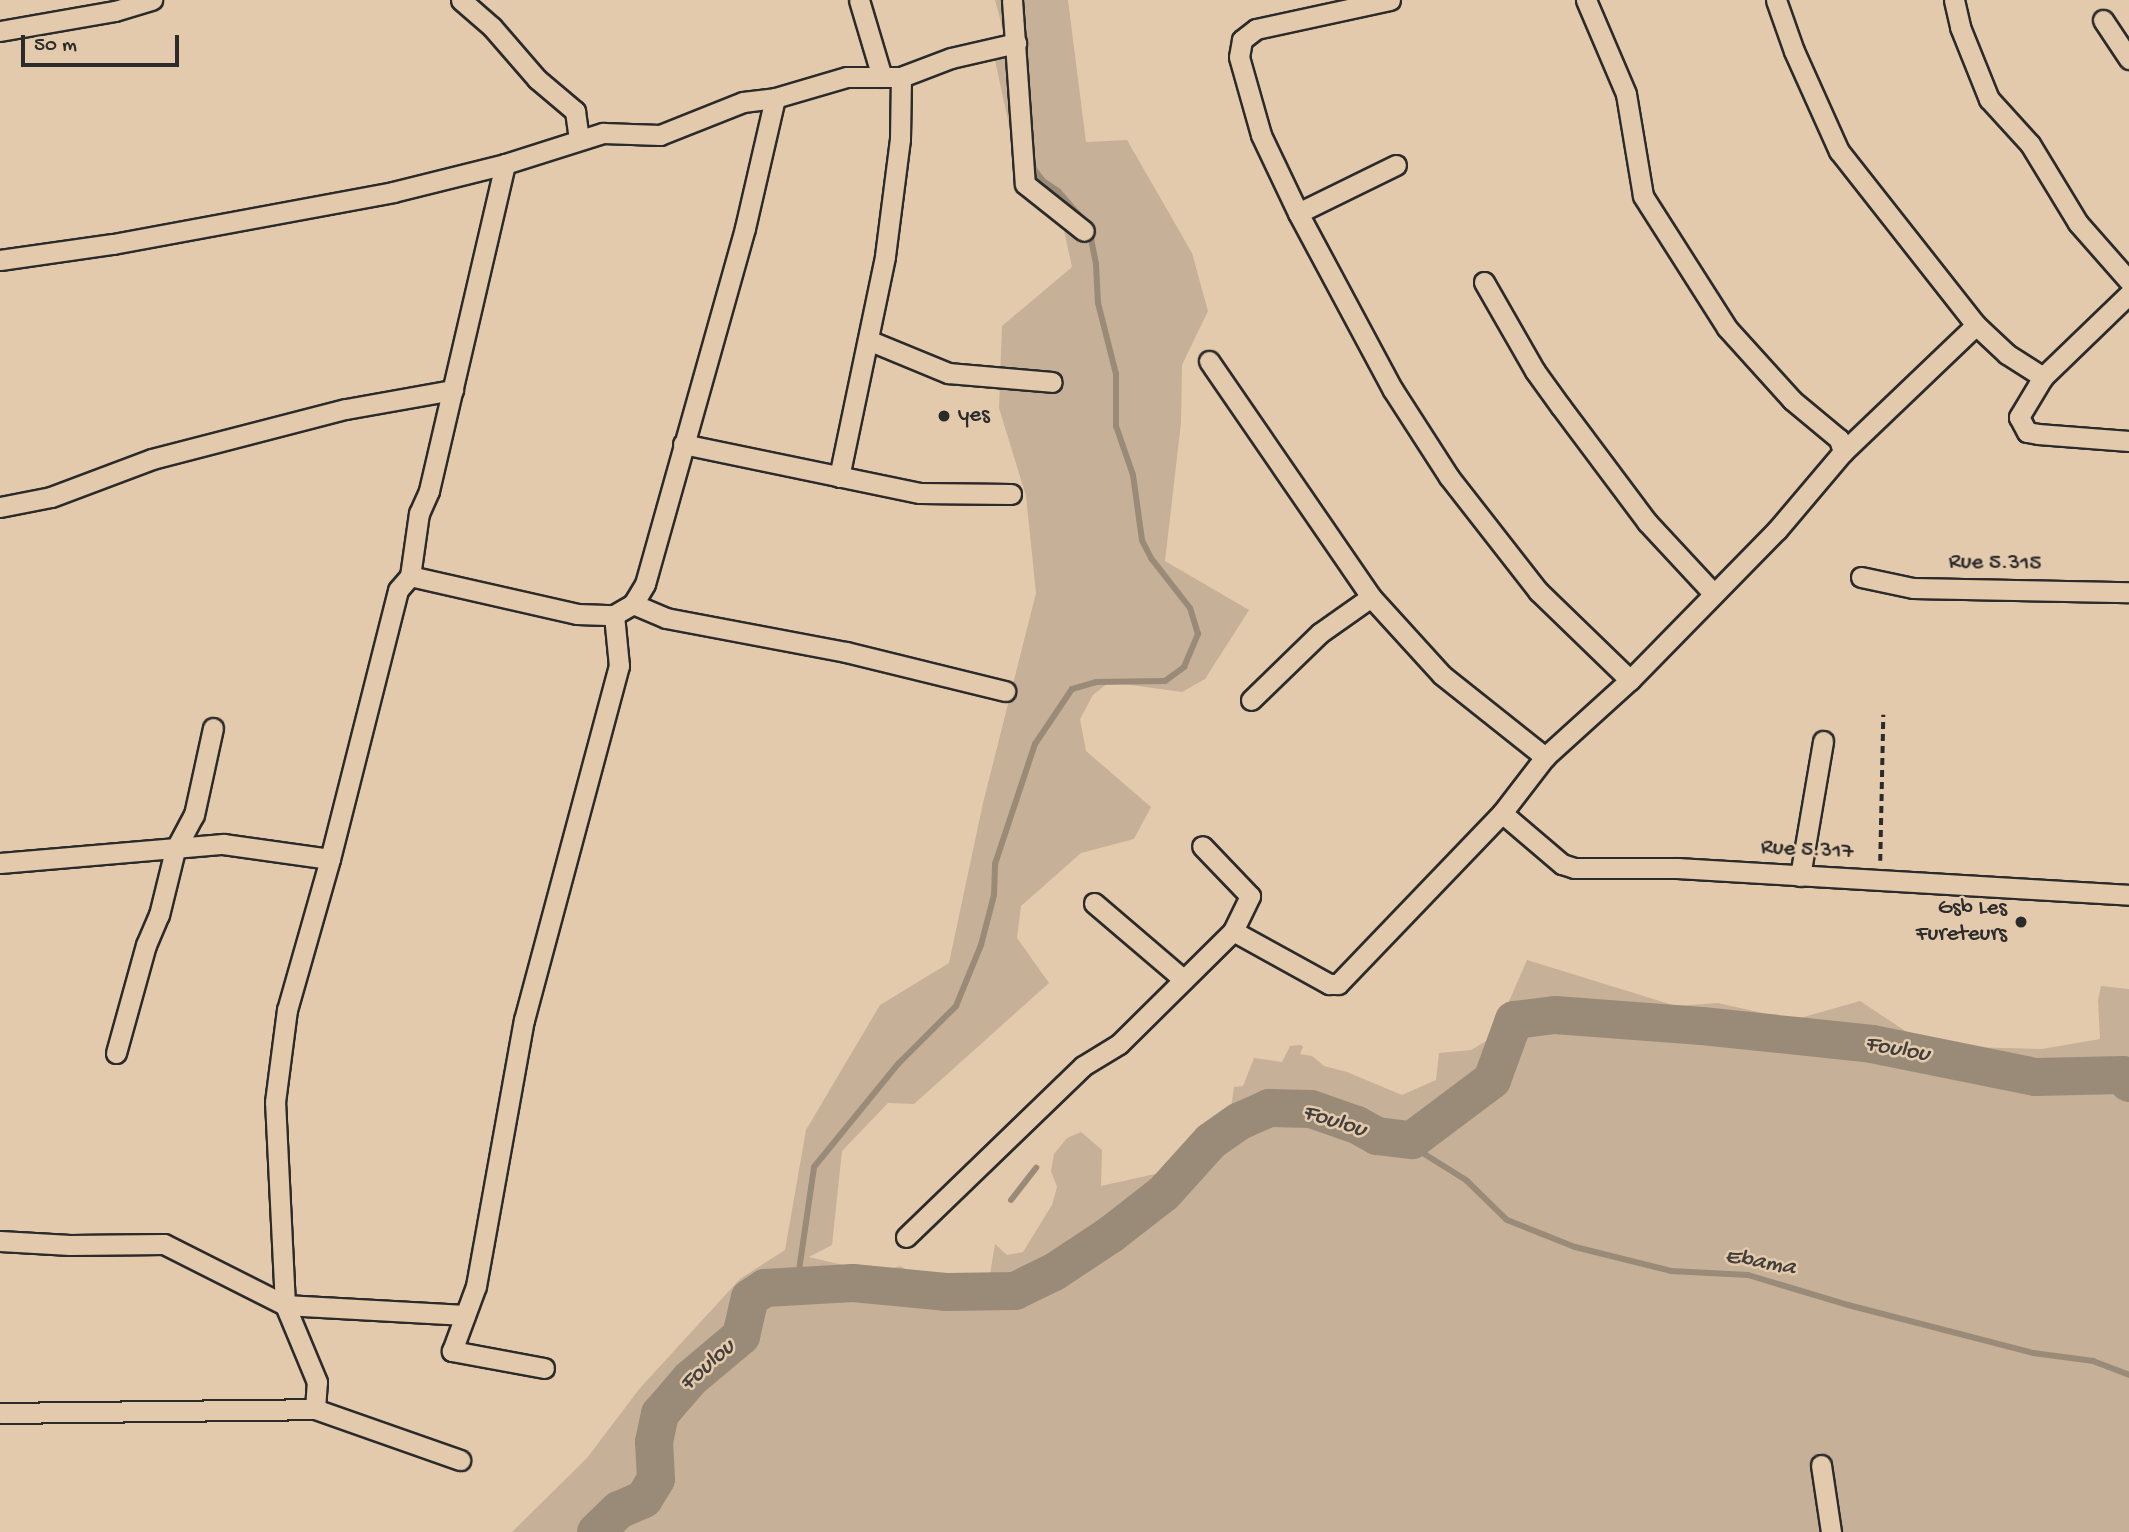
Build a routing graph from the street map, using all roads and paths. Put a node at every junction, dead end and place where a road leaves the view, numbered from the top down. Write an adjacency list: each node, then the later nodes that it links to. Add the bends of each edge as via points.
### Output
1 (152, 0): 9 (street)
2 (461, 0): 16 (street, via 492,27 537,79 575,111)
3 (859, 0): 14 (street)
4 (1012, 0): 12 (street)
5 (1390, 0): 19 (street, via 1256,29 1242,40 1239,57 1262,135)
6 (1586, 0): 33 (street, via 1626,93 1643,197 1727,328 1792,400 1839,439)
7 (1776, 0): 25 (street, via 1839,151)
8 (1954, 0): 22 (street, via 1989,99 2030,144 2078,223)
9 (114, 5): 11 (street)
10 (2103, 20): 13 (street)
11 (0, 31)
12 (1016, 43): 14 (street); 20 (street, via 1025,184)
13 (2129, 59)
14 (891, 77): 15 (street, via 847,77); 26 (street, via 900,139 885,256)
15 (775, 98): 16 (street, via 743,102 660,135 603,133); 32 (street, via 745,228)
16 (579, 138): 17 (street)
17 (505, 164): 21 (street, via 393,192 113,244); 30 (street)
18 (1396, 165): 19 (street)
19 (1298, 214): 44 (street, via 1393,390 1449,477 1538,591)
20 (1084, 231)
21 (0, 260)
22 (2129, 281)
23 (1484, 282): 40 (street, via 1561,408 1654,530)
24 (2129, 295): 28 (street)
25 (1976, 326): 28 (street, via 2007,354); 33 (street)
26 (868, 340): 29 (street, via 948,373); 34 (street)
27 (1209, 361): 41 (street)
28 (2043, 377): 31 (street, via 2019,417 2026,432)
29 (1052, 382)
30 (453, 390): 36 (street, via 346,409 152,459 51,496); 37 (street, via 429,491 419,513)
31 (2129, 441)
32 (683, 444): 34 (street); 42 (street, via 645,584)
33 (1843, 452): 40 (street, via 1777,530)
34 (839, 477): 35 (street, via 920,493)
35 (1011, 494)
36 (0, 507)
37 (410, 576): 43 (street, via 577,614); 54 (street, via 398,590)
38 (1861, 576): 39 (street, Rue 5.315, via 1913,588)
39 (2129, 592)
40 (1714, 594): 44 (street)
41 (1371, 597): 46 (street, via 1320,633); 50 (street, via 1442,675)
42 (633, 604): 43 (street); 45 (street, via 666,618 846,652)
43 (614, 615): 66 (street, via 619,666 524,1020 476,1286)
44 (1630, 680): 50 (street)
45 (1005, 691)
46 (1251, 700)
47 (1883, 715): 57 (path)
48 (213, 728): 53 (street, via 194,815)
49 (1823, 741): 56 (street)
50 (1545, 757): 51 (street)
51 (1502, 813): 56 (street, Rue 5.317, via 1562,864 1574,868 1678,868); 60 (street, via 1338,984 1329,984)
52 (1202, 846): 60 (street, via 1250,896)
53 (175, 850): 54 (street, via 223,844); 55 (street); 62 (street)
54 (330, 859): 65 (street, via 287,1010 275,1102)
55 (0, 863)
56 (1800, 876): 57 (street, Rue 5.317)
57 (1879, 880): 58 (street, Rue 5.317)
58 (2129, 895)
59 (1094, 903): 61 (street)
60 (1233, 931): 61 (street)
61 (1184, 980): 63 (street, via 1119,1044 1083,1066)
62 (116, 1052)
63 (906, 1237)
64 (0, 1241): 65 (street, via 163,1244)
65 (285, 1305): 66 (street); 68 (street, via 317,1382)
66 (465, 1315): 67 (street, via 452,1351)
67 (544, 1368)
68 (315, 1409): 69 (street); 70 (street)
69 (0, 1413)
70 (460, 1460)
71 (1821, 1465): 72 (street)
72 (1831, 1532)

